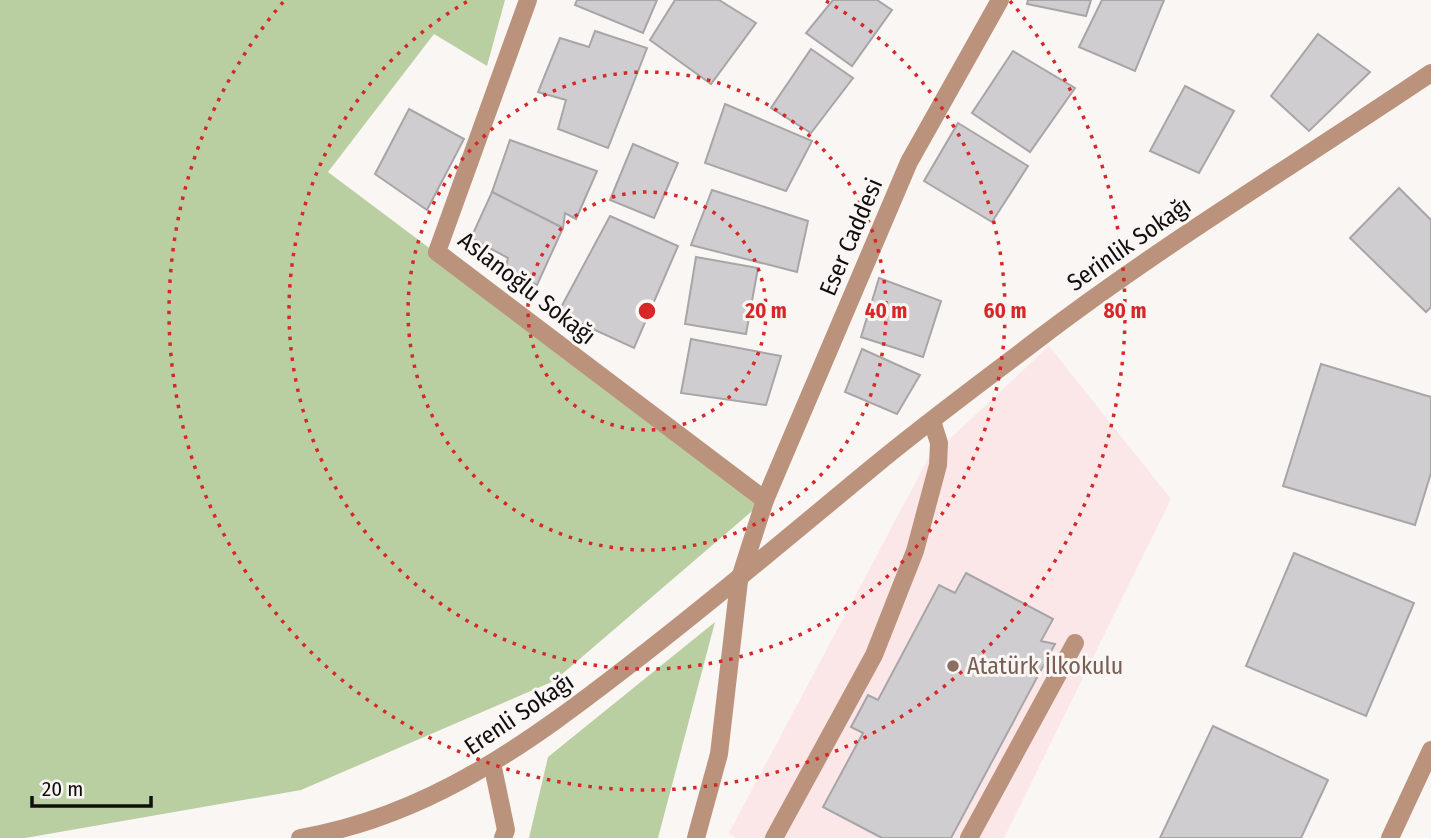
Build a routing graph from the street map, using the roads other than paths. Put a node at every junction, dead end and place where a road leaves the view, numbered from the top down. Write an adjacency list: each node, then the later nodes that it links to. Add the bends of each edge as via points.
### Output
1 (528, 0): 5 (street, Aslanoğlu Sokağı, via 437,252)
2 (1000, 0): 5 (street, Eser Caddesi, via 909,162)
3 (1431, 73): 4 (street, Serinlik Sokağı, via 1187,232)
4 (932, 421): 6 (street, Serinlik Sokağı); 13 (street, via 939,443 938,465 915,551 874,655)
5 (765, 500): 6 (street, Eser Caddesi)
6 (739, 581): 9 (street, Erenli Sokağı, via 537,737); 12 (street, Eser Caddesi, via 719,754)
7 (1075, 643): 14 (street)
8 (1431, 750): 15 (street)
9 (492, 764): 10 (street, Erenli Sokağı, via 399,810); 11 (street, via 506,830)
10 (300, 838)
11 (503, 838)
12 (696, 838)
13 (774, 838)
14 (969, 838)
15 (1390, 838)

